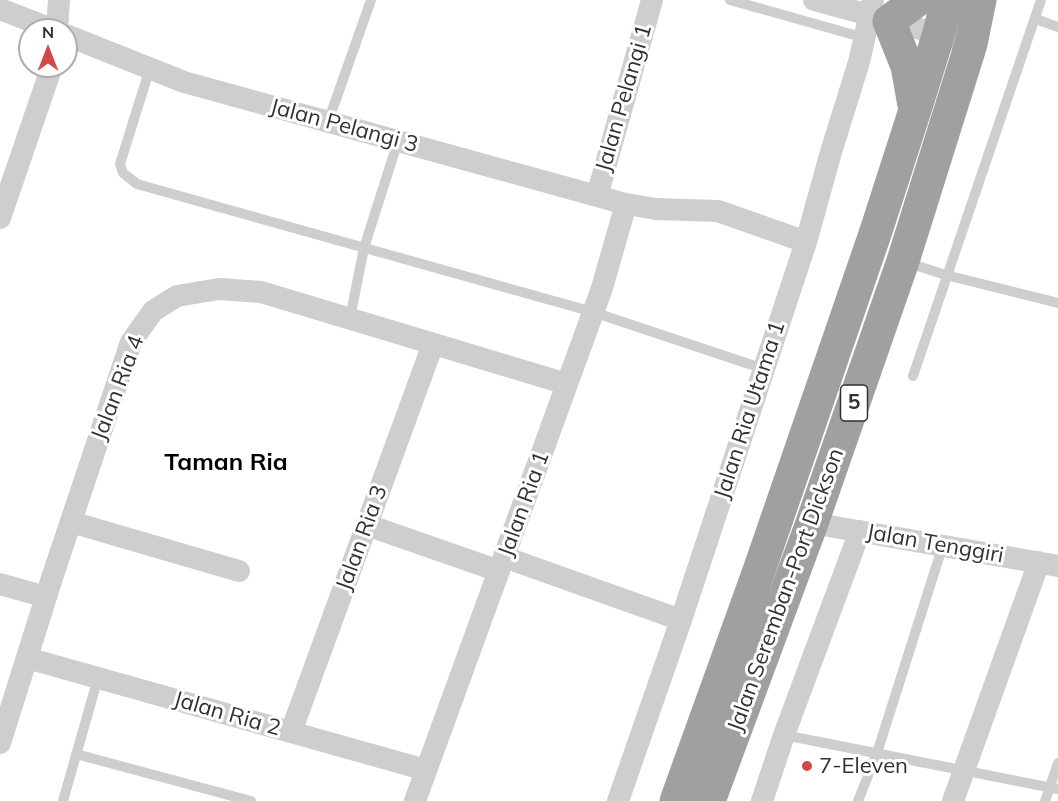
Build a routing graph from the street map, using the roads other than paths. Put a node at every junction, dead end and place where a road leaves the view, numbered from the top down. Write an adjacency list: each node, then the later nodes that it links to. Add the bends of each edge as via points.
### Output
1 (59, 0): 12 (street)
2 (371, 0): 22 (lane)
3 (652, 0): 24 (street, Jalan Pelangi 1)
4 (730, 0): 13 (lane)
5 (814, 0): 13 (street)
6 (918, 0): 13 (highway)
7 (947, 0): 16 (highway, Jalan Seremban-Port Dickson / 5)
8 (980, 0): 18 (highway, Jalan Seremban-Port Dickson / 5)
9 (1041, 0): 14 (lane)
10 (0, 9): 11 (street)
11 (24, 18)
12 (57, 18)
13 (874, 19): 16 (street); 21 (highway, via 908,66); 27 (street, Jalan Ria Utama 1)
14 (1036, 19): 15 (lane); 30 (lane)
15 (1058, 27)
16 (939, 33): 18 (street); 21 (highway, Jalan Seremban-Port Dickson / 5)
17 (78, 40): 19 (street, Jalan Pelangi 3)
18 (971, 44): 29 (highway, Jalan Seremban-Port Dickson / 5)
19 (150, 68): 22 (street, Jalan Pelangi 3, via 184,82); 28 (lane, via 120,164 123,173 137,184)
20 (48, 78): 26 (street)
21 (915, 110): 64 (highway, Jalan Seremban-Port Dickson / 5, via 765,554)
22 (328, 122): 23 (street, Jalan Pelangi 3)
23 (398, 141): 24 (street, Jalan Pelangi 3); 28 (lane)
24 (597, 196): 25 (street, Jalan Pelangi 3)
25 (626, 204): 27 (street, Jalan Pelangi 3, via 718,211); 32 (street, Jalan Ria 1)
26 (0, 218)
27 (806, 242): 35 (street, Jalan Ria Utama 1)
28 (364, 248): 32 (lane); 33 (lane)
29 (903, 261): 30 (lane); 39 (highway, Jalan Seremban-Port Dickson / 5)
30 (946, 275): 31 (lane); 36 (lane)
31 (1058, 303)
32 (593, 312): 35 (lane); 37 (street, Jalan Ria 1)
33 (350, 318): 34 (street, Jalan Ria 4); 38 (street, Jalan Ria 4, via 261,292 219,289 177,296 153,311 131,342)
34 (433, 344): 37 (street, Jalan Ria 4); 40 (street, Jalan Ria 3)
35 (764, 369): 48 (street, Jalan Ria Utama 1)
36 (913, 376)
37 (567, 384): 43 (street, Jalan Ria 1)
38 (71, 522): 45 (street); 47 (street, Jalan Ria 4)
39 (812, 523): 41 (street, Jalan Tenggiri); 65 (highway, Jalan Seremban-Port Dickson / 5)
40 (367, 525): 43 (street); 51 (street, Jalan Ria 3)
41 (860, 531): 42 (street, Jalan Tenggiri); 52 (street)
42 (943, 545): 44 (street, Jalan Tenggiri); 54 (lane)
43 (502, 564): 48 (street); 57 (street, Jalan Ria 1)
44 (1048, 564): 58 (street)
45 (239, 571)
46 (0, 584): 47 (street)
47 (46, 597): 49 (street, Jalan Ria 4)
48 (681, 620): 63 (street, Jalan Ria Utama 1)
49 (27, 658): 50 (street, Jalan Ria 2); 53 (street, Jalan Ria 4)
50 (98, 678): 51 (street, Jalan Ria 2); 55 (lane)
51 (291, 732): 57 (street, Jalan Ria 2)
52 (784, 735): 54 (lane); 66 (street)
53 (0, 743)
54 (877, 753): 58 (lane); 67 (lane)
55 (76, 754): 60 (lane); 61 (lane)
56 (1058, 763): 59 (lane)
57 (426, 770): 62 (street, Jalan Ria 1)
58 (963, 770): 59 (lane); 68 (street)
59 (1054, 788): 69 (lane)
60 (63, 801)
61 (251, 801)
62 (415, 801)
63 (618, 801)
64 (676, 801)
65 (709, 801)
66 (762, 801)
67 (858, 801)
68 (953, 801)
69 (1045, 801)

